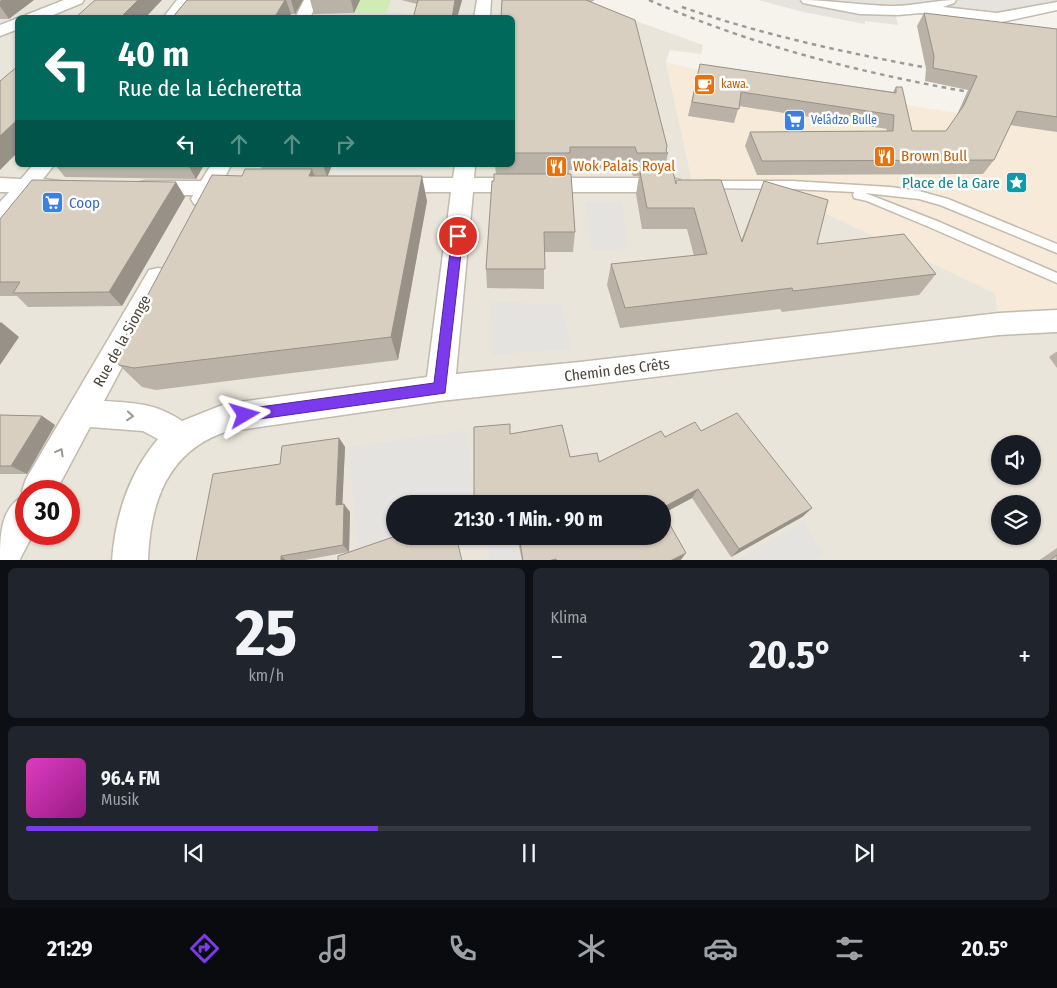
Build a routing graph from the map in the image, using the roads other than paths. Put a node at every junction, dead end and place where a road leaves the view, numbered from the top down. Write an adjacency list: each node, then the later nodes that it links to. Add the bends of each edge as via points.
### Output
1 (77, 0): 9 (street)
2 (185, 0): 10 (street)
3 (311, 0): 11 (street)
4 (484, 0): 12 (street)
5 (808, 0): 8 (street, via 884,11)
6 (949, 0): 8 (street)
7 (1057, 6): 8 (street, via 997,18)
8 (918, 9)
9 (39, 15)
10 (172, 15)
11 (304, 15)
12 (482, 15)
13 (15, 24): 14 (street)
14 (0, 31)
15 (42, 167): 22 (street)
16 (220, 167): 25 (street)
17 (464, 175): 19 (street); 20 (street); 33 (street)
18 (257, 185): 25 (street)
19 (374, 185)
20 (693, 185): 26 (lane)
21 (0, 186): 22 (street)
22 (25, 186): 23 (street); 27 (street)
23 (80, 187)
24 (129, 188): 25 (street)
25 (208, 188): 28 (street)
26 (831, 188): 29 (lane, via 890,192 944,202); 31 (lane, via 870,198)
27 (0, 217)
28 (188, 223)
29 (1057, 249)
30 (169, 258): 34 (street, Rue de la Sionge)
31 (1057, 278)
32 (1057, 321): 33 (street, Chemin des Crêts, via 999,324)
33 (440, 388): 35 (street, Chemin des Crêts, via 225,418)
34 (81, 413): 35 (street, one-way to 35, via 143,417 156,421); 36 (street, Rue de la Sionge, one-way to 34)
35 (181, 438): 39 (street, Chemin des Crêts, via 164,456 140,500 130,540)
36 (44, 480)
37 (15, 532): 38 (street)
38 (0, 560)
39 (130, 560)

